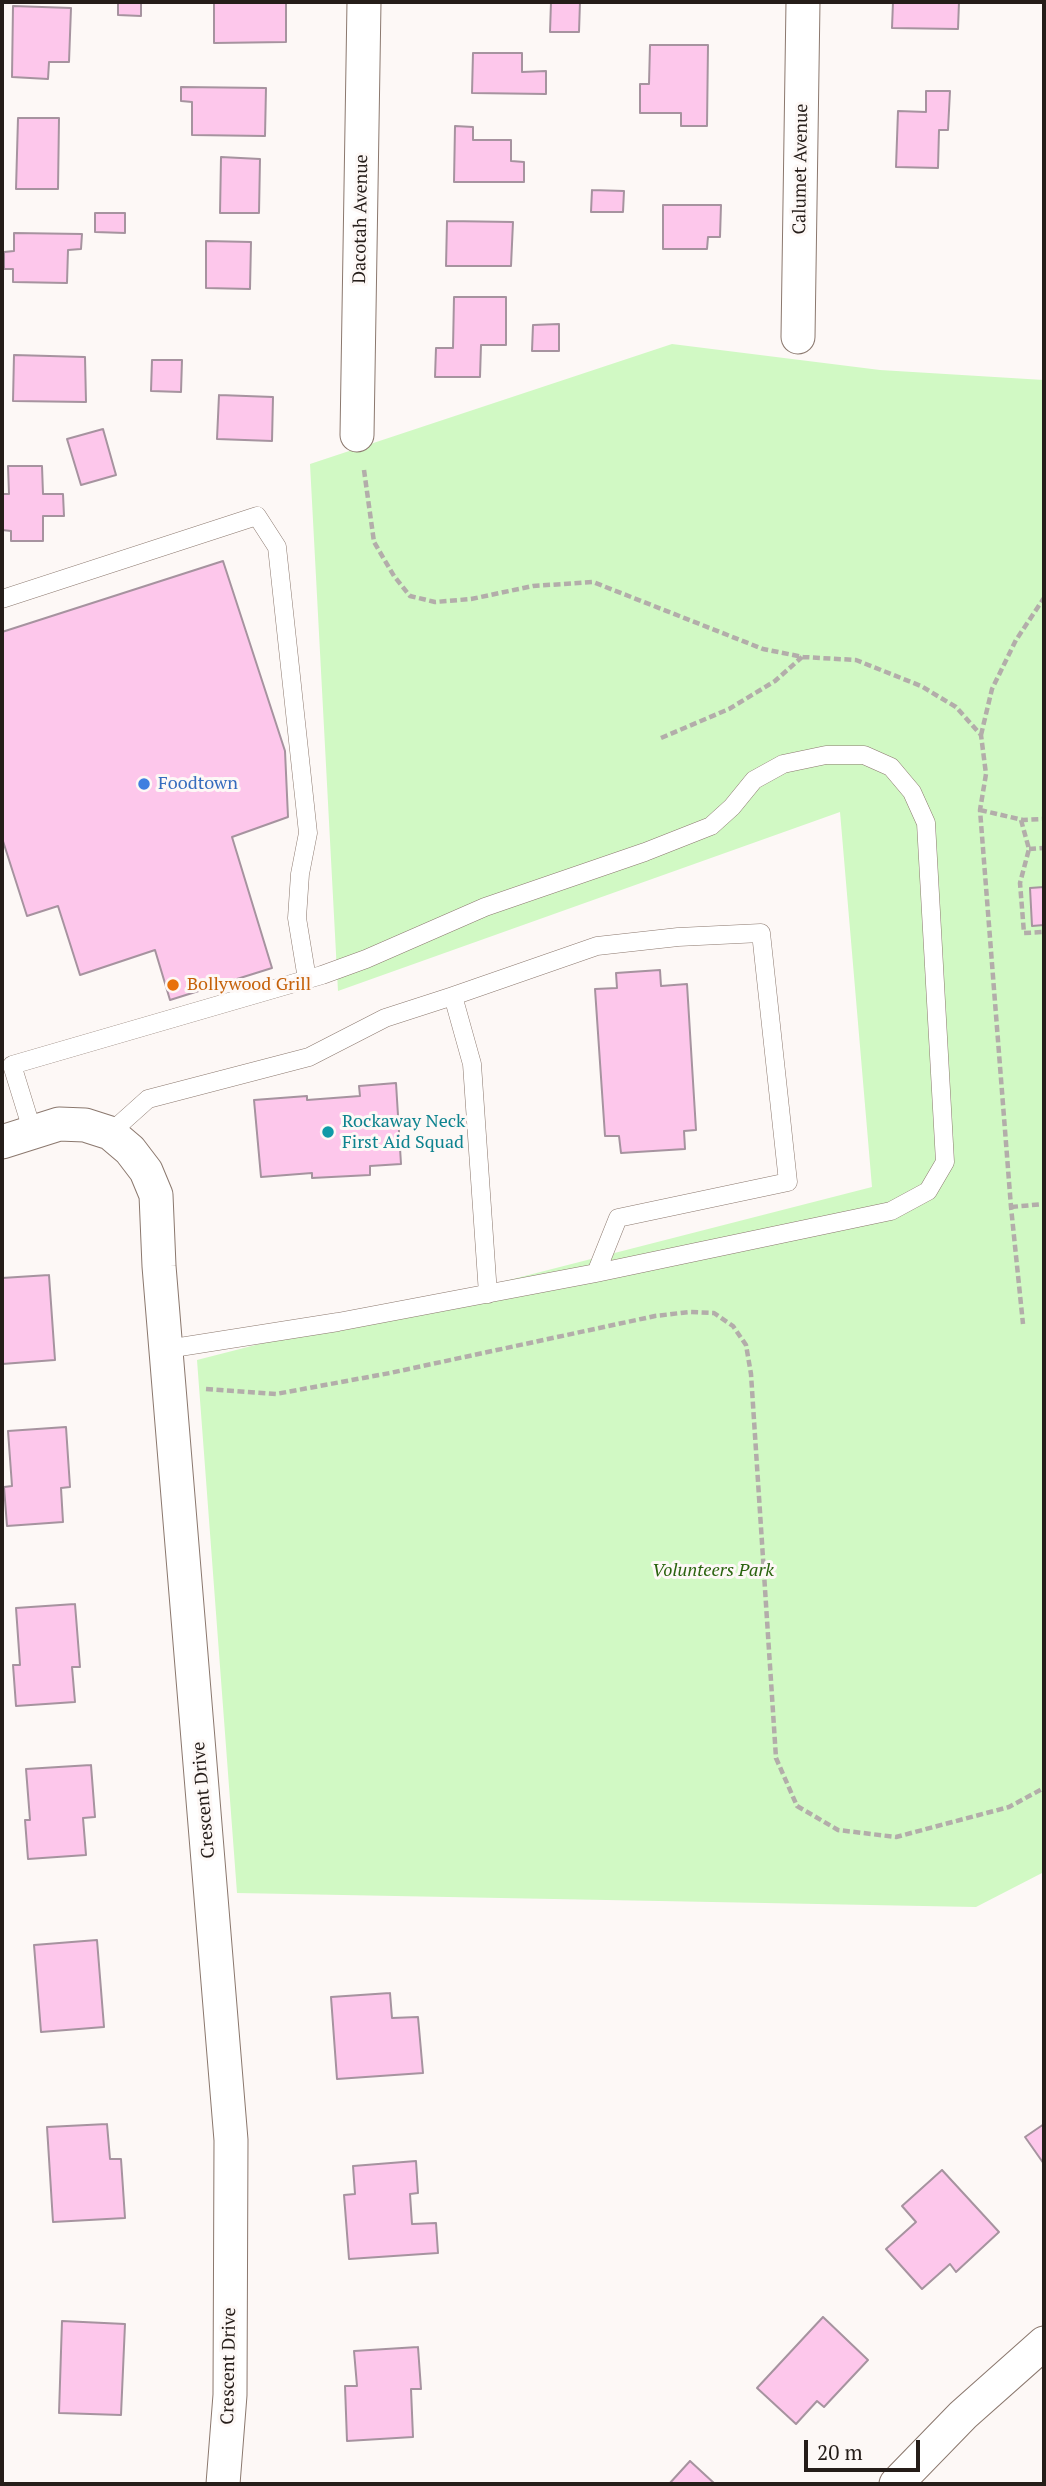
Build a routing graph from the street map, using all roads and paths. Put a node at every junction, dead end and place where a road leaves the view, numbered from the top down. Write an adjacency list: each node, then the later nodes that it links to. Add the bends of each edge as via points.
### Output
1 (365, 2): 4 (street, Dacotah Avenue)
2 (803, 2): 3 (street, Calumet Avenue)
3 (798, 337)
4 (357, 435)
5 (1044, 598): 8 (path, via 1016,639 992,689)
6 (2, 599): 16 (lane, via 257,516 277,547 308,833 297,918)
7 (803, 657): 9 (path, via 775,681 729,709)
8 (981, 735)
9 (661, 738)
10 (980, 810): 11 (path)
11 (1021, 820): 12 (path); 14 (path)
12 (1044, 820)
13 (1044, 848): 14 (path)
14 (1029, 849): 15 (path, via 1020,883 1024,933)
15 (1044, 932)
16 (307, 979): 18 (lane, via 12,1065); 23 (lane, via 366,959 485,907 711,826 754,780 783,764 825,755 864,755 891,767 912,792 926,823 945,1161 928,1191 891,1211)
17 (453, 996): 19 (lane, via 385,1018 309,1057 148,1099); 23 (lane, via 597,946 761,933 789,1182 618,1218); 24 (lane, via 472,1064)
18 (33, 1133): 19 (street, via 59,1124 85,1125); 20 (street)
19 (110, 1133): 25 (street, Crescent Drive, via 146,1171 156,1195)
20 (2, 1142)
21 (1044, 1203): 22 (path)
22 (1012, 1207)
23 (596, 1273): 24 (lane)
24 (488, 1294): 25 (lane)
25 (167, 1349): 29 (street, Crescent Drive, via 231,2140 230,2395)
26 (201, 1389): 27 (path, via 276,1394 655,1316 714,1313 733,1326 746,1345 751,1374 776,1758 797,1806 838,1830 896,1837 1009,1807)
27 (1044, 1788)
28 (1044, 2343): 30 (street, via 963,2415)
29 (223, 2484)
30 (896, 2484)

